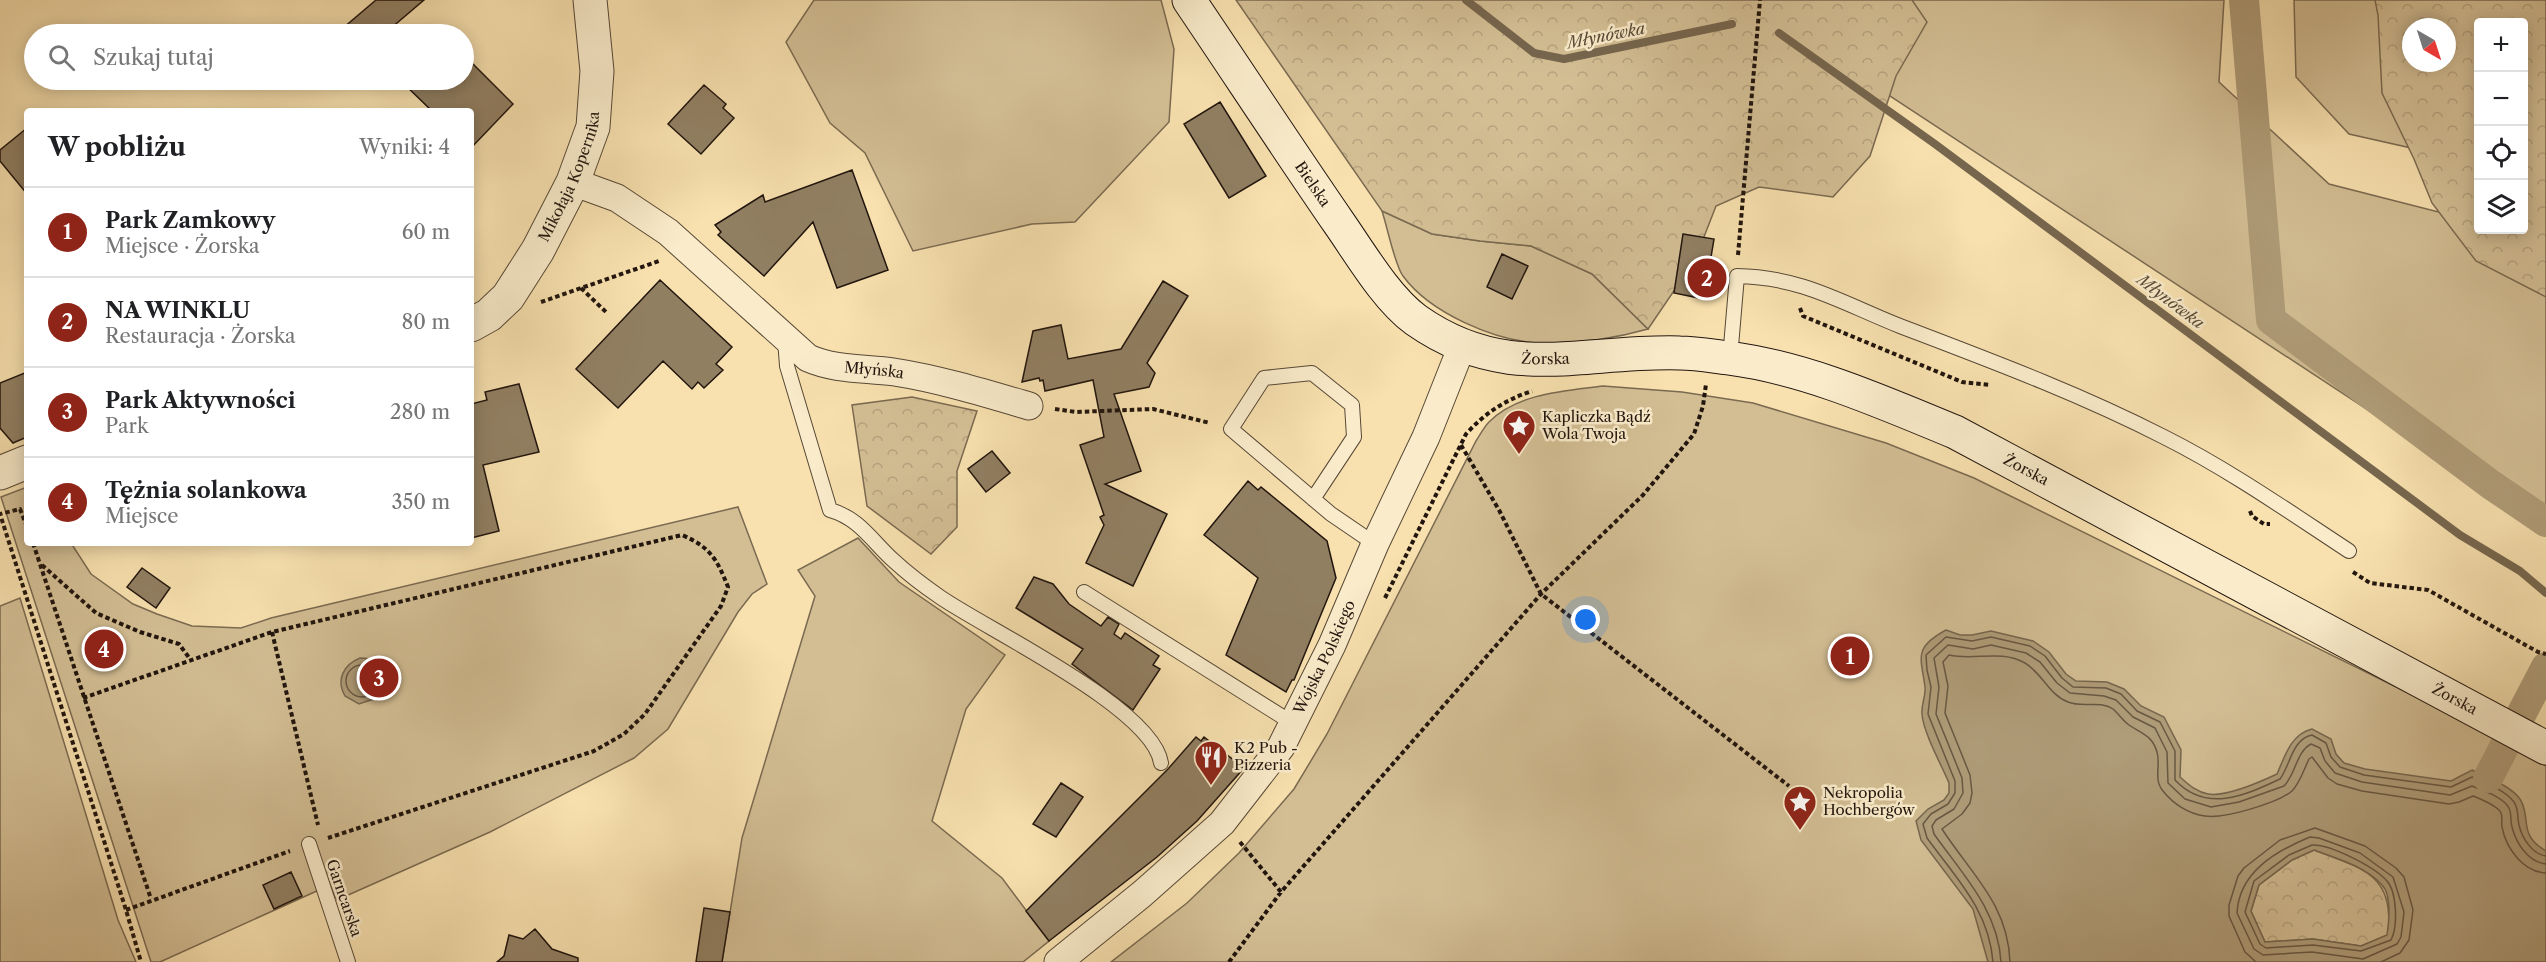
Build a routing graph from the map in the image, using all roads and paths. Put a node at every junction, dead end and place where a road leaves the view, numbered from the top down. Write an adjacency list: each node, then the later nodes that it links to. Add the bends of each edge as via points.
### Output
1 (590, 0): 4 (main road, Mikołaja Kopernika, via 597,71 592,127)
2 (1189, 0): 13 (main road, Bielska, via 1386,289 1415,319)
3 (1760, 0): 6 (path)
4 (573, 182): 5 (street, Młyńska, via 617,198 668,232); 11 (main road, Mikołaja Kopernika, via 508,297)
5 (688, 251): 7 (path); 12 (street, Młyńska)
6 (1737, 276): 14 (lane); 28 (lane, via 1767,277 1828,294 2102,406 2229,474)
7 (581, 288): 9 (path); 10 (path)
8 (1797, 302): 15 (path, via 1803,316 1962,382)
9 (532, 306)
10 (607, 314)
11 (474, 323)
12 (785, 337): 17 (street, Młyńska, via 808,358 824,365 895,372); 40 (lane, via 787,366 830,510 862,527 893,560 940,597 1108,702 1143,730 1160,752)
13 (1462, 346): 14 (main road, Żorska, via 1498,357 1540,361 1680,352); 26 (street, Wojska Polskiego, via 1426,437)
14 (1718, 368): 32 (path, via 1694,434 1643,495); 39 (main road, Żorska, via 1781,368 1955,432)
15 (1998, 386)
16 (1541, 388): 19 (path, via 1512,397 1482,416)
17 (1029, 406): 18 (path, via 1076,412 1153,409)
18 (1232, 429): 22 (lane); 22 (lane, via 1264,378 1312,372 1352,405 1354,437)
19 (1461, 444): 32 (path); 33 (path)
20 (24, 463): 21 (main road)
21 (0, 473)
22 (1313, 499): 26 (lane)
23 (2249, 508): 25 (path, via 2252,516 2264,524)
24 (24, 519): 46 (path, via 20,509 0,514)
25 (2279, 523)
26 (1374, 544): 38 (street, Wojska Polskiego)
27 (34, 546): 29 (path)
28 (2349, 551)
29 (41, 565): 36 (path, via 96,613 140,633 179,644); 37 (path)
30 (2352, 571): 35 (path, via 2370,583 2428,590)
31 (1084, 592): 38 (lane)
32 (1541, 594): 41 (path); 44 (path)
33 (1381, 605)
34 (272, 633): 36 (path); 43 (path); 43 (path, via 682,535 702,543 718,564 728,587 721,606 645,714 624,734 594,751)
35 (2546, 654)
36 (190, 659): 37 (path)
37 (83, 698): 45 (path)
38 (1294, 724): 49 (street, Wojska Polskiego, via 1281,747 1222,823)
39 (2543, 746)
40 (1161, 763)
41 (1789, 786)
42 (1246, 833): 44 (path, via 1239,841)
43 (315, 842): 45 (path); 48 (lane, Garncarska)
44 (1281, 892): 50 (path)
45 (151, 899): 46 (path)
46 (126, 910): 47 (path)
47 (141, 962)
48 (348, 962)
49 (1058, 962)
50 (1230, 962)

